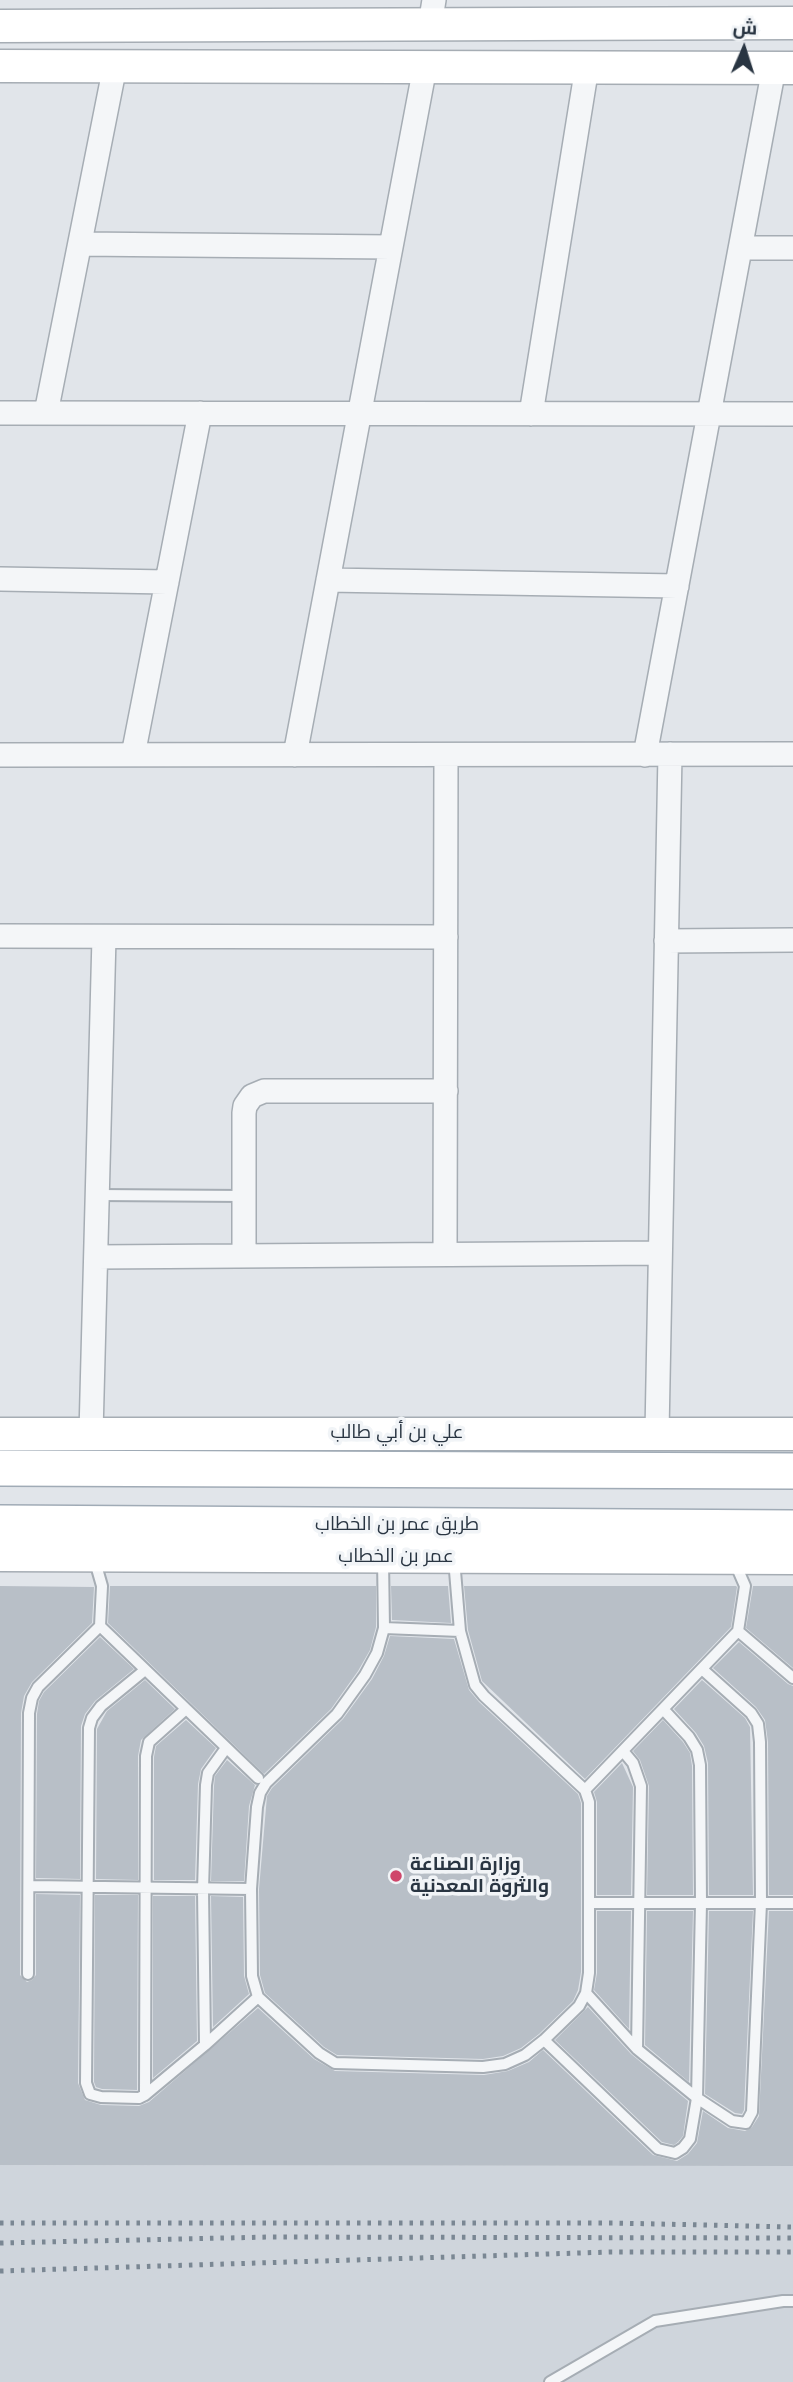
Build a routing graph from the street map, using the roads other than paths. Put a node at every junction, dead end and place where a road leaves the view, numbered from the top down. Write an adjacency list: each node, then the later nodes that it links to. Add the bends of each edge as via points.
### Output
1 (432, 13): 2 (street); 3 (street)
2 (793, 23)
3 (0, 26)
4 (0, 66): 5 (street)
5 (116, 66): 6 (street); 9 (street)
6 (425, 67): 7 (street); 10 (street)
7 (587, 67): 8 (street); 17 (street)
8 (784, 68): 11 (street)
9 (80, 244): 10 (street); 15 (street)
10 (391, 247): 13 (street)
11 (741, 248): 12 (street); 18 (street)
12 (793, 248)
13 (359, 412): 16 (street); 17 (street); 21 (street)
14 (0, 413): 15 (street)
15 (46, 413): 16 (street)
16 (200, 413): 22 (street)
17 (531, 414): 18 (street)
18 (709, 414): 19 (street); 23 (street)
19 (793, 414)
20 (0, 579): 22 (street)
21 (328, 580): 23 (street); 28 (street)
22 (167, 582): 27 (street)
23 (677, 586): 30 (street)
24 (670, 754): 25 (street); 30 (street); 35 (street)
25 (793, 754)
26 (0, 755): 27 (street)
27 (133, 755): 28 (street)
28 (295, 755): 29 (street)
29 (446, 755): 30 (street); 33 (street)
30 (645, 755)
31 (0, 936): 32 (street)
32 (104, 937): 33 (street); 37 (street)
33 (446, 937): 36 (street)
34 (793, 940): 35 (street)
35 (666, 941): 39 (street)
36 (446, 1091): 38 (street, via 258,1092 244,1113); 40 (street)
37 (97, 1195): 38 (lane); 41 (street)
38 (244, 1196): 42 (street)
39 (660, 1253): 40 (street); 43 (street)
40 (445, 1254): 42 (street)
41 (96, 1256): 42 (street); 44 (street)
42 (244, 1256)
43 (657, 1432): 44 (street, علي بن أبي طالب); 46 (street, علي بن أبي طالب)
44 (91, 1433): 45 (street, علي بن أبي طالب)
45 (0, 1434)
46 (793, 1434)
47 (0, 1468): 48 (main road)
48 (793, 1471)
49 (0, 1523): 50 (main road, طريق عمر بن الخطاب)
50 (793, 1528)
51 (0, 1555): 52 (street, عمر بن الخطاب)
52 (93, 1556): 53 (street, عمر بن الخطاب); 57 (lane, via 102,1586)
53 (383, 1558): 54 (street, عمر بن الخطاب); 58 (lane)
54 (454, 1558): 55 (street, عمر بن الخطاب); 59 (lane)
55 (733, 1558): 56 (street, عمر بن الخطاب); 60 (lane, via 745,1586)
56 (793, 1558)
57 (100, 1626): 62 (lane); 70 (lane, via 32,1698)
58 (384, 1628): 59 (lane); 73 (lane, via 376,1653 350,1698 260,1793)
59 (460, 1631): 69 (lane, via 475,1685)
60 (738, 1631): 61 (lane); 63 (lane)
61 (702, 1669): 65 (lane); 78 (lane, via 758,1724)
62 (145, 1670): 64 (lane); 71 (lane, via 101,1706 89,1728)
63 (793, 1678)
64 (186, 1709): 66 (lane); 72 (lane, via 149,1742)
65 (663, 1709): 67 (lane); 77 (lane, via 689,1737 700,1765)
66 (226, 1748): 68 (lane); 74 (lane, via 208,1773 206,1785)
67 (623, 1751): 69 (lane); 76 (lane, via 641,1786)
68 (258, 1778)
69 (585, 1790): 75 (lane, via 589,1802)
70 (30, 1886): 71 (lane); 80 (lane)
71 (89, 1887): 72 (lane); 86 (lane, via 86,2083 90,2094 100,2097)
72 (145, 1888): 74 (lane); 86 (lane)
73 (251, 1889): 74 (lane); 82 (lane, via 252,1976)
74 (203, 1890): 84 (lane)
75 (589, 1903): 76 (lane); 81 (lane)
76 (638, 1903): 77 (lane); 85 (lane)
77 (701, 1903): 78 (lane); 87 (lane)
78 (761, 1903): 79 (lane); 87 (lane, via 752,2112 746,2123 732,2121)
79 (793, 1903)
80 (29, 1973)
81 (586, 1993): 83 (lane); 85 (lane)
82 (258, 1997): 83 (lane, via 335,2063 483,2067 505,2064); 84 (lane)
83 (544, 2040): 87 (lane, via 658,2149 675,2153 690,2139)
84 (205, 2045): 86 (lane)
85 (637, 2049): 87 (lane)
86 (145, 2095)
87 (696, 2098)
88 (793, 2301): 89 (lane, via 655,2321)
89 (550, 2382)

